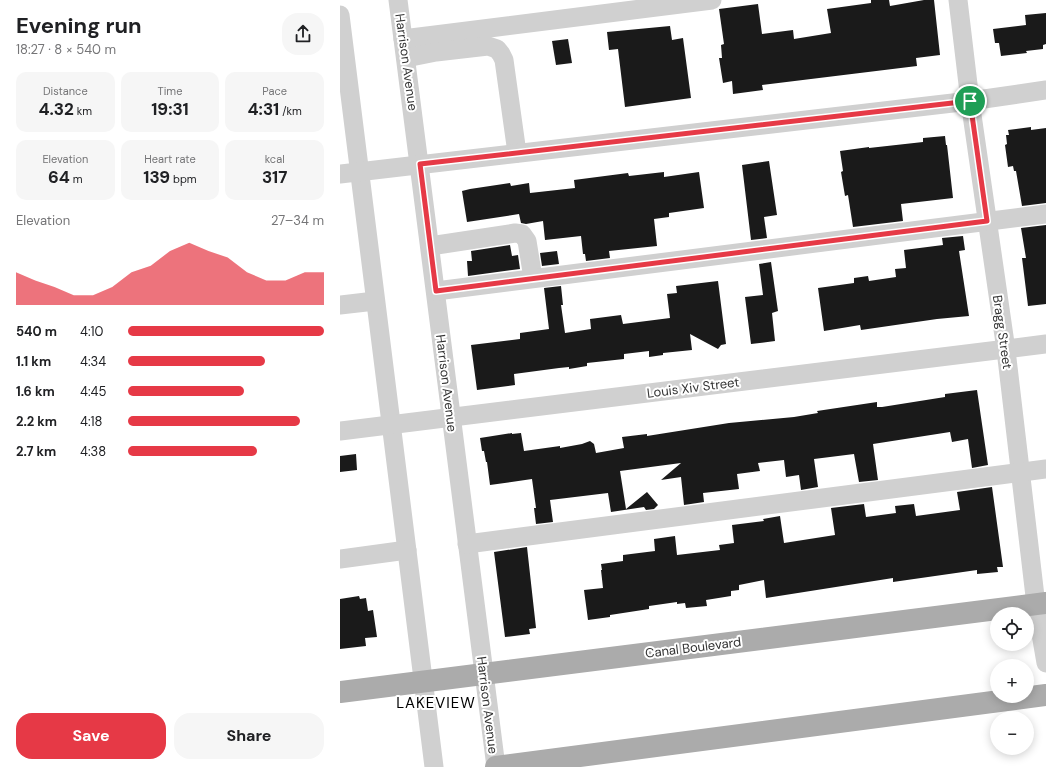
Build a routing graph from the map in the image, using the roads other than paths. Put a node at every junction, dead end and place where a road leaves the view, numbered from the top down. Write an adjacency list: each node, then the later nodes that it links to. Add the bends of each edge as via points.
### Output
1 (398, 0): 5 (street, Harrison Avenue)
2 (712, 0): 5 (street)
3 (958, 0): 9 (street, Bragg Street)
4 (340, 15): 6 (street)
5 (403, 39): 7 (street, Harrison Avenue)
6 (342, 48): 12 (street)
7 (406, 58): 10 (street, via 488,46 497,49 504,60); 11 (street, Harrison Avenue)
8 (1046, 90): 9 (street)
9 (970, 101): 10 (street); 15 (street, Bragg Street)
10 (517, 153): 11 (street)
11 (420, 164): 12 (street); 16 (street, Harrison Avenue)
12 (360, 171): 13 (street); 19 (street)
13 (340, 174)
14 (1046, 214): 15 (street)
15 (987, 221): 17 (street); 22 (street, Bragg Street)
16 (430, 246): 17 (street, via 522,234 527,240); 18 (street, Harrison Avenue)
17 (533, 278): 18 (street)
18 (436, 291): 23 (street, Harrison Avenue)
19 (375, 300): 20 (street); 24 (street)
20 (340, 305)
21 (1046, 344): 22 (street, Louis Xiv Street)
22 (1006, 350): 23 (street, Louis Xiv Street); 27 (street, Bragg Street)
23 (451, 416): 24 (street, Louis Xiv Street); 28 (street, Harrison Avenue)
24 (391, 424): 25 (street, Louis Xiv Street); 29 (street)
25 (340, 431)
26 (1046, 469): 27 (street)
27 (1020, 472): 28 (street); 31 (street, Bragg Street)
28 (468, 544): 33 (street, Harrison Avenue)
29 (407, 550): 30 (street); 34 (street)
30 (340, 559)
31 (1041, 604): 32 (street, Bragg Street); 33 (main road, Canal Boulevard)
32 (1046, 664)
33 (484, 673): 34 (main road, Canal Boulevard); 38 (street, Harrison Avenue)
34 (424, 681): 35 (main road, Canal Boulevard); 37 (street)
35 (340, 692)
36 (1046, 695): 38 (main road)
37 (434, 767)
38 (496, 767)

